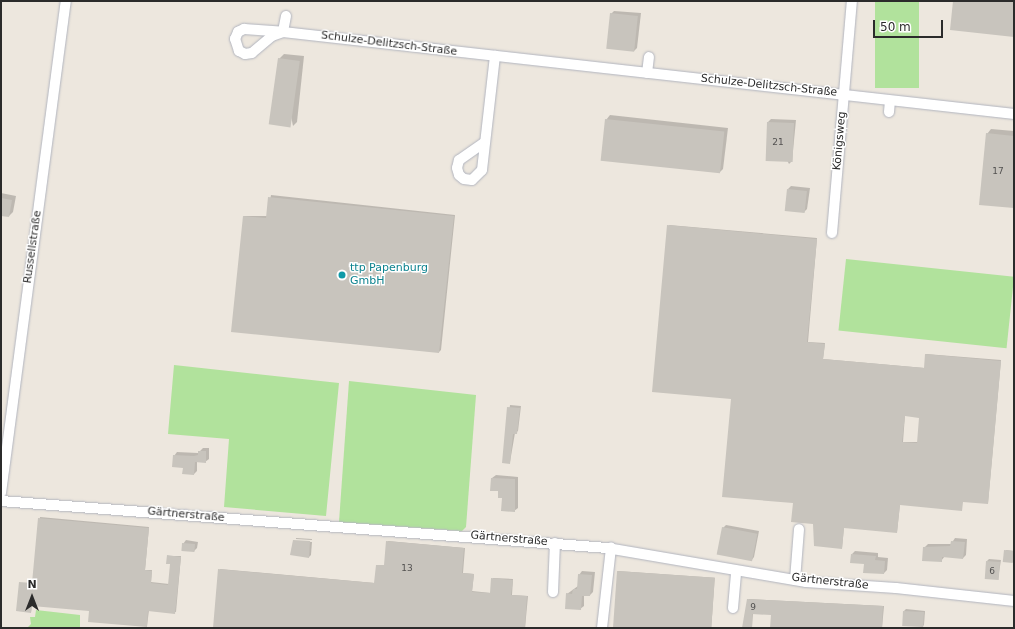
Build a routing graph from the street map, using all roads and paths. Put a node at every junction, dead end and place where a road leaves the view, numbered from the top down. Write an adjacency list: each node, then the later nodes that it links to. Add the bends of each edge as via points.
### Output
1 (66, 1): 11 (street, Russellstraße)
2 (852, 1): 7 (street, Königsweg)
3 (286, 16): 4 (street, Schulze-Delitzsch-Straße, via 283,32)
4 (495, 56): 6 (street, Schulze-Delitzsch-Straße); 9 (street)
5 (649, 57): 6 (street)
6 (647, 73): 7 (street, Schulze-Delitzsch-Straße)
7 (844, 94): 8 (street, Schulze-Delitzsch-Straße, via 890,106); 10 (street, Königsweg)
8 (1014, 114)
9 (485, 142)
10 (832, 233)
11 (1, 492)
12 (1, 501): 14 (street, Gärtnerstraße)
13 (799, 529): 17 (street)
14 (555, 543): 15 (street, Gärtnerstraße); 18 (street)
15 (611, 548): 16 (street, Gärtnerstraße); 21 (street)
16 (736, 571): 17 (street, Gärtnerstraße); 20 (street)
17 (795, 580): 19 (street, Gärtnerstraße)
18 (553, 592)
19 (1014, 602)
20 (733, 608)
21 (602, 628)

